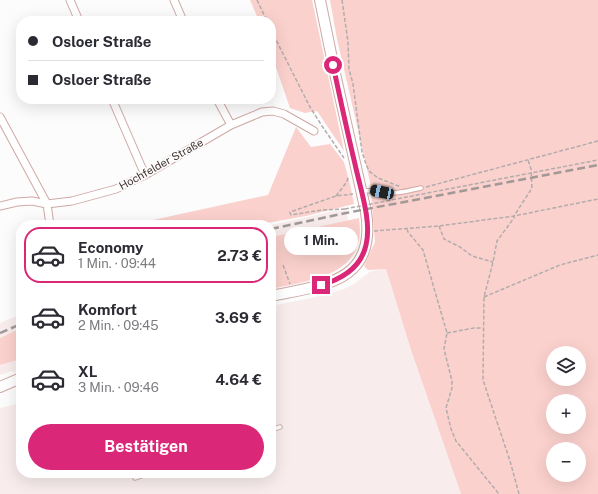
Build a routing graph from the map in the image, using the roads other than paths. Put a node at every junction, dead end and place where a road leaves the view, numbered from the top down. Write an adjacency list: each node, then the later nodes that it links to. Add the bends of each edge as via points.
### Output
1 (70, 0): 4 (street)
2 (174, 0): 5 (street)
3 (320, 0): 13 (main road)
4 (77, 16)
5 (181, 16)
6 (114, 104): 11 (street)
7 (220, 104): 9 (street)
8 (0, 117): 14 (street)
9 (231, 125): 10 (street, Hochfelder Straße, via 262,112 273,111 284,114); 11 (street, Hochfelder Straße)
10 (314, 131)
11 (145, 175): 14 (street, Hochfelder Straße, via 116,189 72,201)
12 (421, 188): 13 (lane, via 405,192 371,190)
13 (358, 195): 17 (main road, via 368,231 364,253 356,266 330,282)
14 (47, 204): 15 (street, Hochfelder Straße, via 32,201); 16 (street)
15 (0, 206)
16 (49, 220)
17 (276, 295)
18 (16, 380): 19 (main road)
19 (0, 387)
20 (280, 427): 21 (lane)
21 (276, 428)

